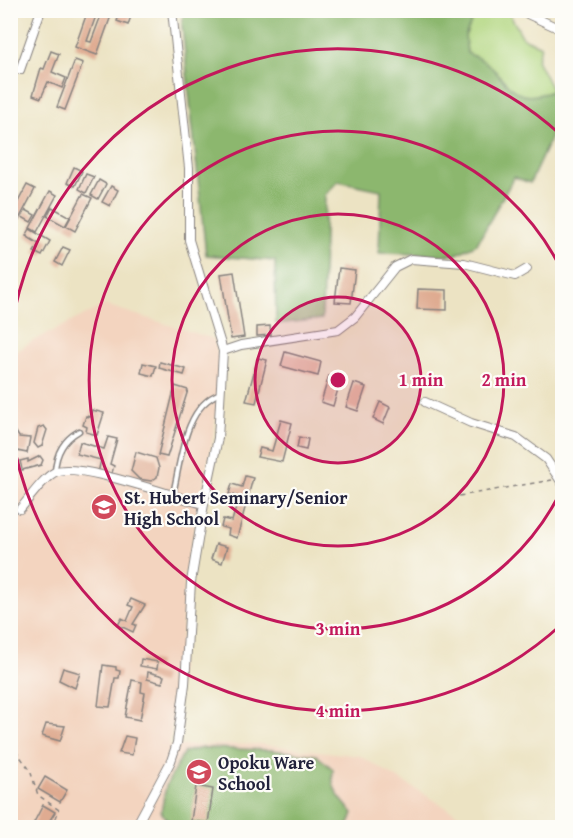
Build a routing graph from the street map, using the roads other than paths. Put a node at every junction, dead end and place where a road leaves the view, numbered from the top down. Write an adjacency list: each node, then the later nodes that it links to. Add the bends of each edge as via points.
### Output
1 (41, 10): 5 (street)
2 (172, 10): 7 (street, via 189,168 189,240)
3 (519, 10): 4 (street)
4 (562, 30)
5 (20, 70)
6 (527, 269): 7 (street, via 515,276 464,263 411,259 395,267 348,324 338,330)
7 (223, 351): 8 (street)
8 (221, 393): 13 (lane, via 209,397 198,409 186,439); 14 (street, via 218,438)
9 (425, 402): 12 (street, via 471,423 516,437 546,459)
10 (79, 430): 11 (lane, via 68,437 56,457)
11 (55, 472): 13 (street, via 68,469); 15 (street)
12 (561, 481)
13 (173, 495): 14 (street)
14 (204, 504): 16 (street, via 191,582 177,743)
15 (20, 509)
16 (135, 828)

